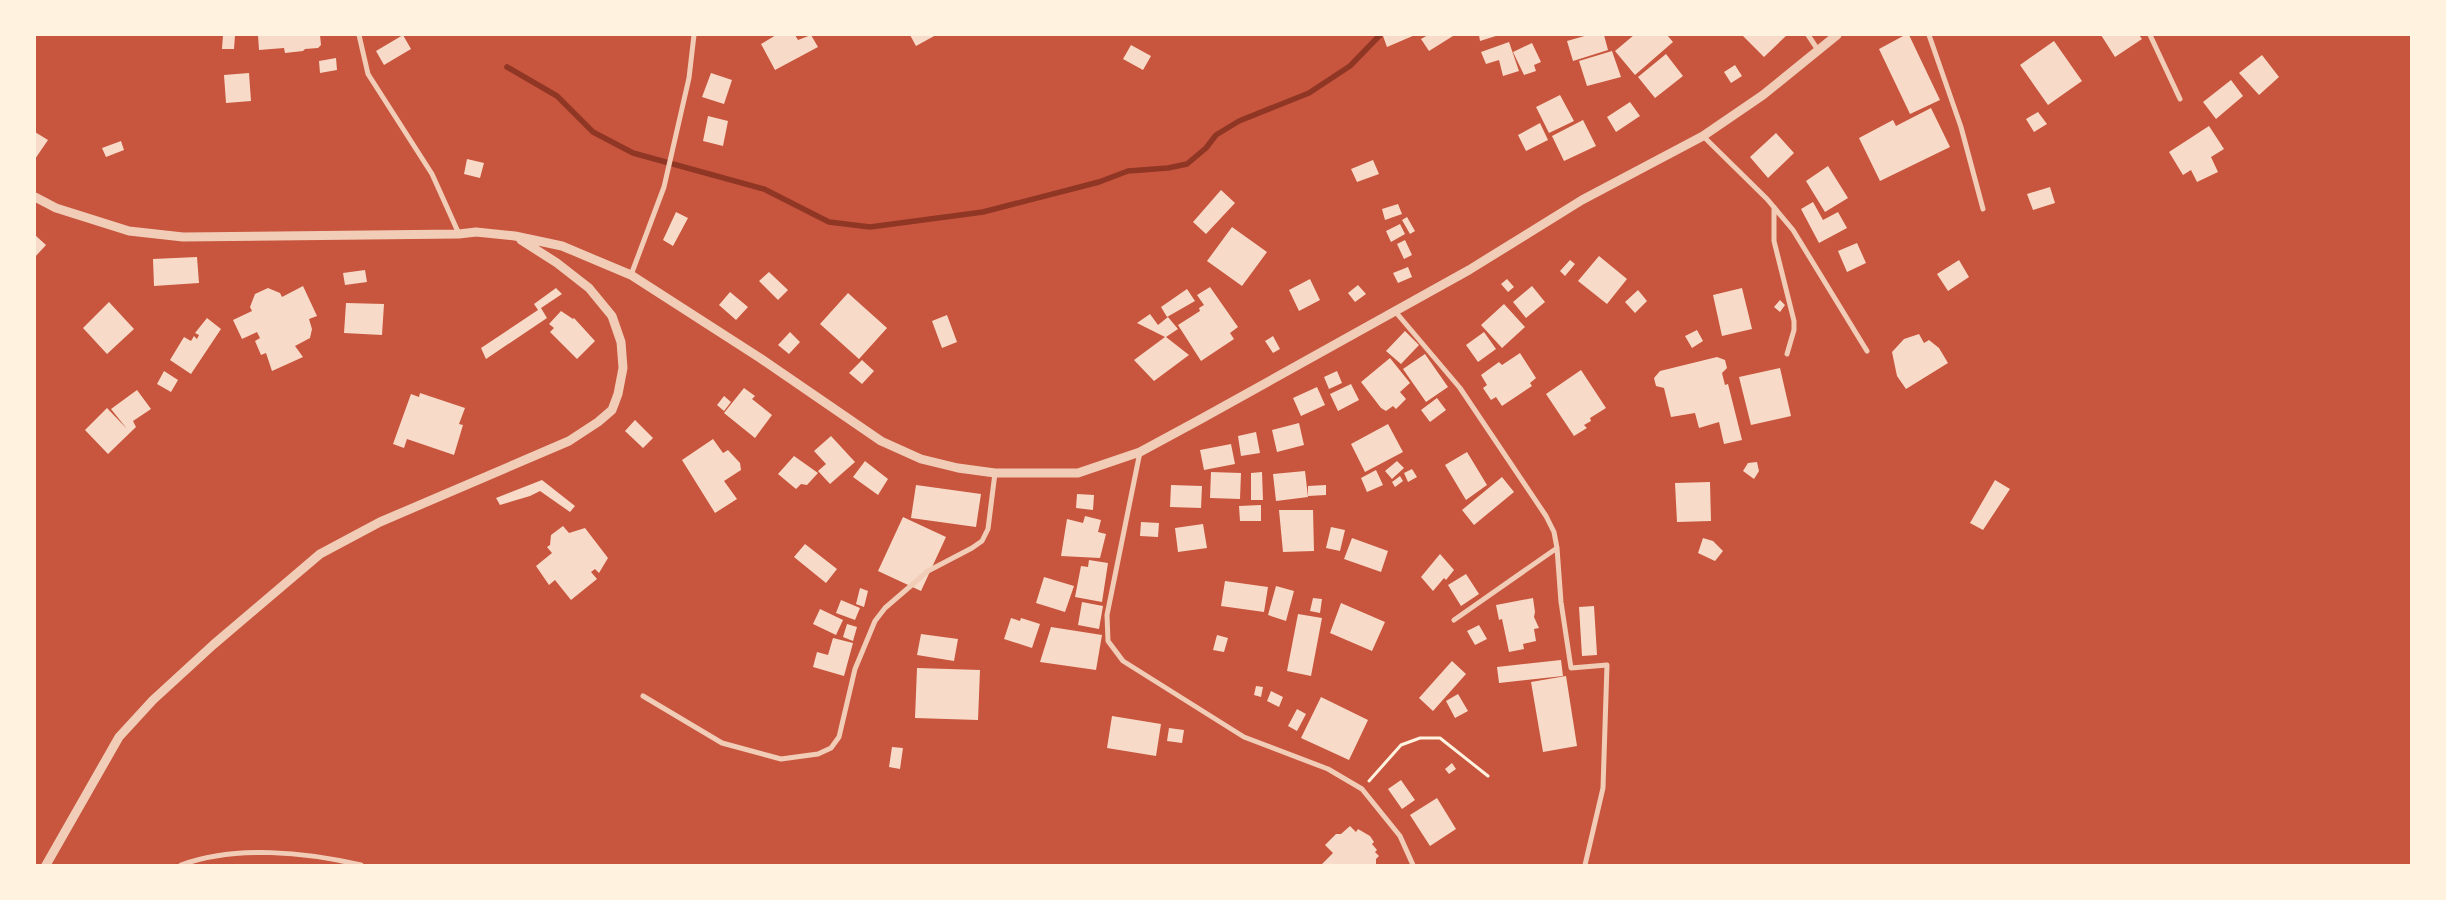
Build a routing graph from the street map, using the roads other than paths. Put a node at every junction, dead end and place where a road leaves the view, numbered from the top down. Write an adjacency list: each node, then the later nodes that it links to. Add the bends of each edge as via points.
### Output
1 (359, 35): 13 (street, via 368,74 432,174)
2 (694, 35): 15 (street, via 689,78 664,187)
3 (1808, 35): 7 (street)
4 (1837, 35): 7 (street)
5 (1929, 35): 12 (street, via 1961,127)
6 (2150, 35): 8 (street)
7 (1818, 50): 9 (street, via 1763,95)
8 (2180, 99)
9 (1703, 136): 11 (street); 16 (street, via 1582,200 1469,270)
10 (35, 197): 13 (street, via 56,208 129,231 184,237)
11 (1774, 206): 17 (street, via 1814,262); 18 (street, via 1774,241 1794,321)
12 (1983, 209)
13 (459, 234): 14 (street, via 476,232)
14 (515, 236): 15 (street, via 562,246); 24 (street, via 589,288 612,316 622,342 623,368 612,410 569,440 388,518 320,554 152,700 119,737)
15 (632, 275): 20 (street, via 881,441 921,459)
16 (1394, 310): 19 (street); 21 (street, via 1460,388 1546,516)
17 (1867, 351)
18 (1787, 354)
19 (1140, 452): 20 (street, via 1078,473); 27 (street, via 1109,605 1108,641 1123,661 1244,737 1328,769 1362,789 1400,836)
20 (995, 473): 23 (street, via 988,529 982,541 928,571 874,621 855,669 839,738 831,748 818,754 781,759 722,743)
21 (1558, 548): 22 (street); 28 (street, via 1561,602 1571,668 1607,665 1603,788)
22 (1454, 620)
23 (643, 696)
24 (46, 865)
25 (181, 865): 26 (street, via 210,856 246,852 304,856)
26 (361, 865)
27 (1413, 865)
28 (1585, 865)

